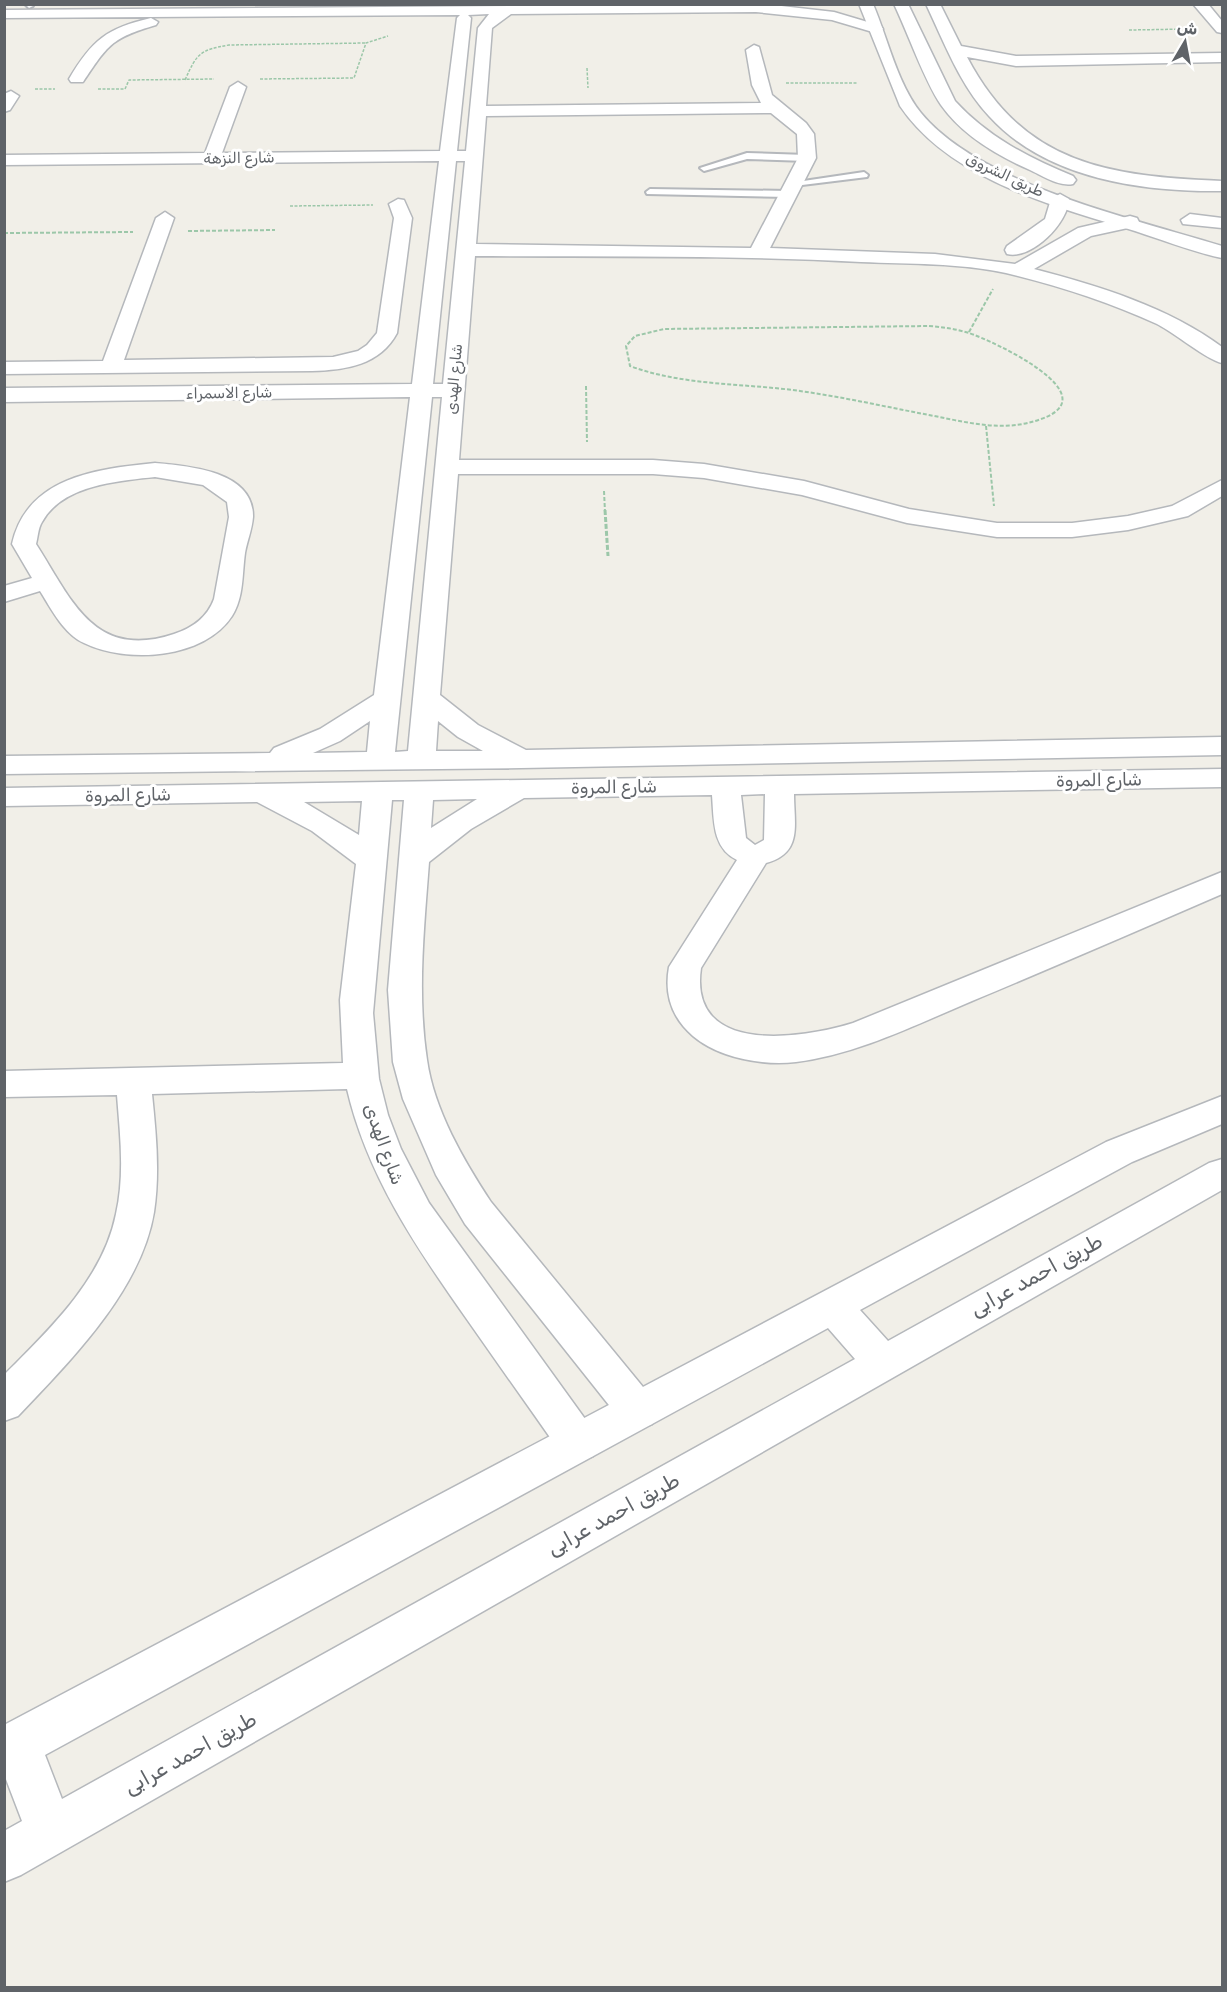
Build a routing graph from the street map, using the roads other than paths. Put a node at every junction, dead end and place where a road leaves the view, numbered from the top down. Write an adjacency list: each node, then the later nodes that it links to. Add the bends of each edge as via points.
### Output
1 (164, 4): 9 (street)
2 (866, 4): 14 (street, طريق الشروق)
3 (901, 4): 20 (street, طريق الشروق)
4 (933, 4): 17 (street)
5 (1200, 4): 15 (street)
6 (29, 5): 7 (street); 9 (street)
7 (4, 6)
8 (756, 6): 10 (street); 14 (street, via 826,15)
9 (90, 9): 11 (street); 12 (street)
10 (508, 10): 13 (street); 26 (street, شارع الهدى, via 484,28)
11 (4, 14)
12 (136, 19): 13 (street, via 206,12 413,11); 23 (street, via 98,44)
13 (463, 20): 27 (street, شارع الهدى)
14 (876, 29): 21 (street, طريق الشروق)
15 (1222, 29)
16 (754, 50): 25 (street, via 766,99)
17 (956, 50): 19 (street); 22 (street)
18 (1222, 57): 19 (street)
19 (1016, 62): 22 (street)
20 (929, 64): 21 (street); 39 (street, طريق الشروق, via 948,103 978,134 1005,152)
21 (891, 65): 41 (street, طريق الشروق, via 910,108 930,132 982,167)
22 (972, 77): 38 (street, via 1004,122 1055,155 1130,180)
23 (77, 79)
24 (238, 87): 28 (street)
25 (778, 108): 26 (street); 29 (street, via 807,137)
26 (477, 111): 31 (street, شارع الهدى)
27 (448, 152): 31 (street, شارع النزهة); 32 (street, شارع النزهة); 32 (street, via 416,148); 36 (street, شارع الهدى)
28 (212, 158): 30 (street, شارع النزهة); 32 (street, شارع النزهة)
29 (807, 158): 33 (lane, via 752,156); 37 (street)
30 (4, 160)
31 (473, 160): 49 (street, شارع الهدى)
32 (382, 161): 34 (street, شارع النزهة); 36 (street)
33 (704, 168)
34 (4, 169)
35 (861, 173): 37 (lane)
36 (430, 181): 56 (street, شارع الهدى)
37 (793, 185): 40 (lane); 51 (street)
38 (1222, 186)
39 (1086, 187)
40 (650, 192)
41 (1060, 199): 45 (street, طريق الشروق); 52 (street, via 1061,208 1052,223)
42 (399, 206): 54 (street, via 403,218 387,333 384,341 364,356 312,365)
43 (1171, 214): 44 (street)
44 (1190, 220): 46 (street); 48 (street)
45 (1130, 222): 50 (street, طريق الشروق); 52 (street, via 1085,232)
46 (1222, 223)
47 (163, 225): 54 (street)
48 (1222, 230)
49 (465, 250): 51 (street); 57 (street, شارع الهدى)
50 (1222, 252)
51 (758, 253): 52 (street, via 877,256)
52 (1005, 268): 53 (street, via 1075,286 1164,320)
53 (1222, 357)
54 (111, 367): 55 (street)
55 (4, 368)
56 (421, 390): 57 (street, شارع الاسمراء); 58 (street, شارع الاسمراء); 64 (street, شارع الهدى)
57 (453, 390): 59 (street, شارع الهدى)
58 (4, 395)
59 (446, 467): 60 (street, via 653,467 754,478 907,516 997,530 1072,530 1128,523 1180,511); 63 (street, شارع الهدى)
60 (1222, 487)
61 (48, 581): 61 (street, via 24,544 25,529 33,513 71,487 126,472 173,472 206,478 238,500 243,514 220,616 203,630 178,641 148,647 95,640 79,628); 62 (street)
62 (4, 594)
63 (427, 698): 66 (street, via 468,731); 69 (street, شارع الهدى)
64 (385, 700): 67 (street, via 330,735); 70 (street, شارع الهدى)
65 (1222, 746): 66 (street, شارع المروة)
66 (521, 759): 69 (street, شارع المروة)
67 (259, 762): 68 (street, شارع المروة); 70 (street, شارع المروة)
68 (4, 765)
69 (420, 775): 70 (street, شارع المروة); 74 (street, شارع المروة); 78 (street, شارع الهدى)
70 (379, 776): 75 (street, شارع المروة); 79 (street, شارع الهدى)
71 (1222, 778): 73 (street, شارع المروة)
72 (725, 785): 73 (street, شارع المروة); 74 (street, شارع المروة); 77 (street, via 731,838 735,846)
73 (780, 785): 77 (street, via 779,843 767,854)
74 (523, 789): 78 (street, via 462,819)
75 (257, 793): 76 (street, شارع المروة); 79 (street, via 321,821)
76 (4, 797)
77 (756, 855): 80 (street, via 685,967 682,988 689,1010 708,1030 734,1043 765,1050 797,1048 872,1028)
78 (413, 860): 89 (street, شارع الهدى, via 405,1025 413,1071 435,1137 478,1213)
79 (371, 861): 81 (street, شارع الهدى, via 357,1001)
80 (1222, 882)
81 (361, 1076): 82 (street); 90 (street, شارع الهدى, via 378,1136 404,1196 428,1236)
82 (134, 1082): 83 (street); 88 (street, via 139,1184 133,1221 119,1258 70,1335)
83 (4, 1084)
84 (1222, 1109): 86 (street, via 1119,1152)
85 (1222, 1173): 87 (street, طريق احمد عرابى)
86 (833, 1306): 87 (street); 89 (street)
87 (882, 1363): 92 (street, طريق احمد عرابى)
88 (4, 1403)
89 (638, 1411): 90 (street)
90 (578, 1443): 91 (street)
91 (11, 1747): 92 (street)
92 (50, 1832): 93 (street, طريق احمد عرابى)
93 (4, 1857)

